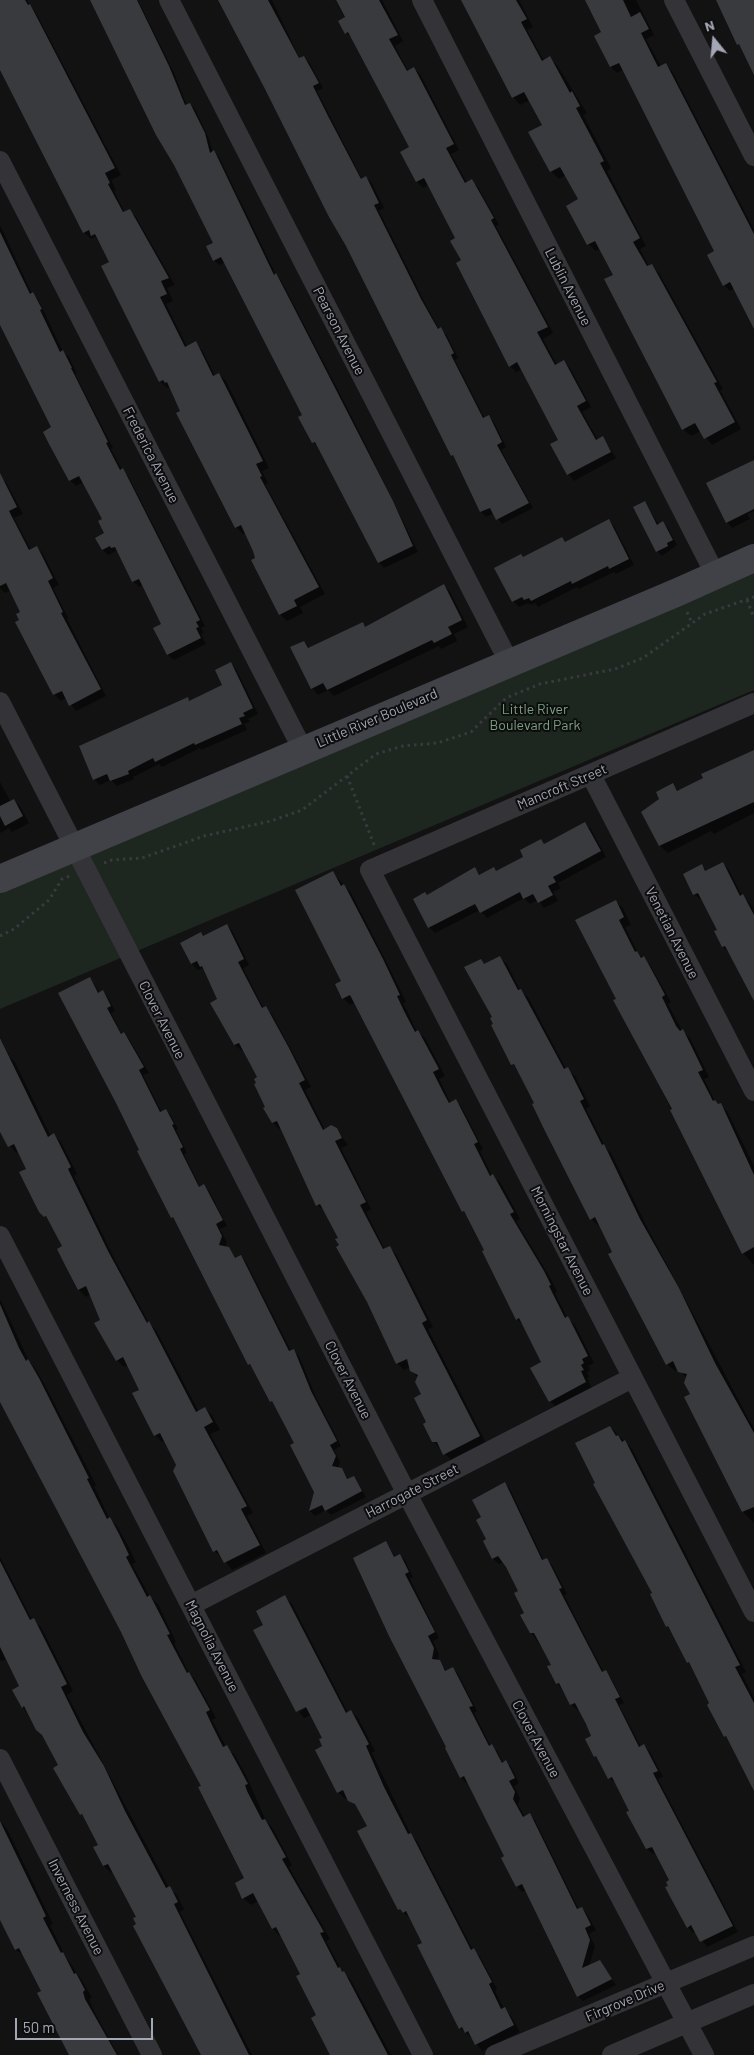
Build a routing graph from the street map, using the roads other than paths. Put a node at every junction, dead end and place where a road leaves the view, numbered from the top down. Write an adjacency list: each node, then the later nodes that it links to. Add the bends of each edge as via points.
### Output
1 (169, 0): 8 (street, Pearson Avenue)
2 (422, 0): 7 (street, Lublin Avenue)
3 (674, 0): 4 (street)
4 (754, 156)
5 (0, 161): 11 (street, Frederica Avenue)
6 (754, 558): 7 (street, Little River Boulevard)
7 (715, 574): 8 (street, Little River Boulevard)
8 (509, 662): 11 (street, Little River Boulevard)
9 (0, 702): 13 (street, Clover Avenue)
10 (754, 703): 12 (street, Mancroft Street)
11 (303, 750): 13 (street, Little River Boulevard)
12 (591, 775): 14 (street, Mancroft Street); 16 (street, Venetian Avenue)
13 (75, 848): 15 (street, Little River Boulevard); 19 (street, Clover Avenue)
14 (370, 870): 18 (street, Morningstar Avenue)
15 (0, 879)
16 (754, 1091)
17 (0, 1236): 20 (street, Magnolia Avenue)
18 (632, 1378): 19 (street, Harrogate Street); 21 (street, Morningstar Avenue)
19 (407, 1494): 20 (street, Harrogate Street); 24 (street, Clover Avenue)
20 (191, 1605): 28 (street, Magnolia Avenue)
21 (754, 1612)
22 (0, 1759): 27 (street, Inverness Avenue)
23 (754, 1946): 24 (street, Firgrove Drive)
24 (666, 1984): 26 (street, Clover Avenue); 29 (street, Firgrove Drive)
25 (754, 1994): 26 (street)
26 (687, 2022): 30 (street); 31 (street, Clover Avenue)
27 (152, 2055)
28 (423, 2055)
29 (495, 2055)
30 (612, 2055)
31 (704, 2055)

